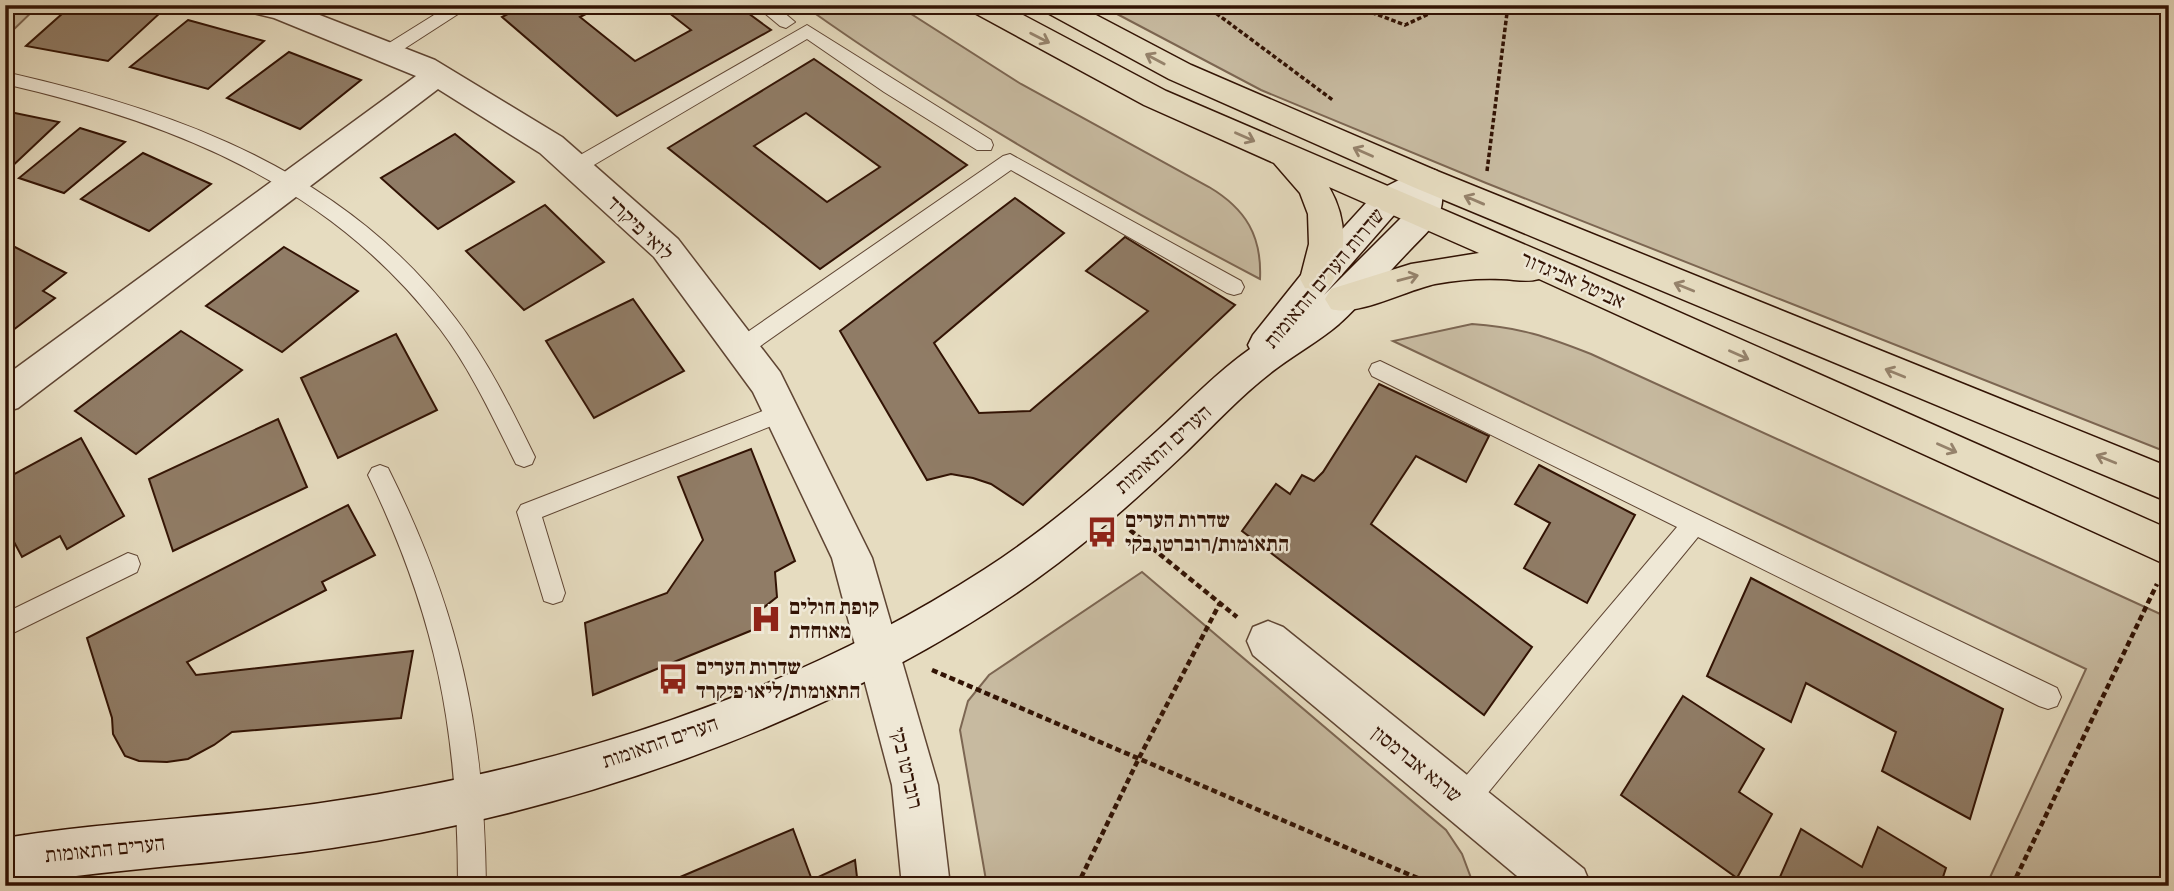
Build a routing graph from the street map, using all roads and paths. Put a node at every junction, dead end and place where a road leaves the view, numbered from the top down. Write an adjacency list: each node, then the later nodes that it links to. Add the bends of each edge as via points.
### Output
1 (255, 5): 11 (street, לואי פיקרד)
2 (464, 5): 11 (lane)
3 (763, 5): 10 (lane)
4 (981, 5): 16 (main road, אביטל אביגדור, one-way to 16, via 1155,98)
5 (1054, 5): 20 (main road, אביטל אביגדור, one-way to 5)
6 (1205, 5): 14 (path)
7 (1352, 5): 8 (path, via 1405,25)
8 (1448, 5)
9 (1508, 5): 19 (path)
10 (786, 22)
11 (387, 52): 12 (street, לואי פיקרד)
12 (437, 75): 17 (street, לואי פיקרד, via 551,145); 18 (street)
13 (5, 78): 18 (lane, via 121,106 186,129)
14 (1339, 104)
15 (985, 145): 17 (lane, via 807,31)
16 (1281, 152): 21 (main road, אביטל אביגדור); 24 (main road, via 1312,184 1324,207)
17 (575, 167): 25 (street, לואי פיקרד, via 666,248)
18 (293, 183): 28 (street); 30 (lane, via 355,227 404,271 488,385)
19 (1486, 183)
20 (1424, 196): 21 (main road, אביטל אביגדור); 22 (main road, אביטל אביגדור); 24 (street, שדרות הערים התאומות, via 1370,274); 32 (main road, אביטל אביגדור, one-way to 20)
21 (1390, 199): 24 (street, שדרות הערים התאומות)
22 (1565, 276): 24 (main road, one-way to 22, via 1455,268 1522,268); 35 (main road, אביטל אביגדור, one-way to 35)
23 (1234, 287): 25 (lane, via 1010,161)
24 (1330, 289): 26 (street, שדרות הערים התאומות, via 1318,321)
25 (741, 348): 29 (street, לואי פיקרד, via 767,383)
26 (1252, 366): 33 (street, הערים התאומות)
27 (1380, 370): 34 (lane)
28 (5, 397)
29 (781, 413): 37 (lane, via 529,512); 41 (street, לואי פיקרד, via 852,558)
30 (524, 457)
31 (380, 475): 44 (lane, via 416,546 445,634)
32 (2169, 485)
33 (1100, 505): 38 (path); 41 (street, הערים התאומות, via 977,597)
34 (1694, 524): 42 (lane); 45 (lane)
35 (2166, 560): 52 (path)
36 (128, 564): 39 (lane)
37 (553, 593)
38 (1220, 603): 40 (path); 43 (path)
39 (5, 626)
40 (1268, 641): 45 (street, שרגא אברמסון)
41 (881, 651): 43 (path); 44 (street, הערים התאומות, via 782,698 674,740); 48 (street, רוברטו בקי, via 915,785)
42 (2048, 697)
43 (1139, 758): 49 (path); 50 (path)
44 (471, 798): 46 (street, הערים התאומות, via 336,824); 47 (lane)
45 (1462, 801): 51 (street, שרגא אברמסון)
46 (5, 862)
47 (472, 886)
48 (926, 886)
49 (1077, 886)
50 (1436, 886)
51 (1567, 886)
52 (2012, 886)

